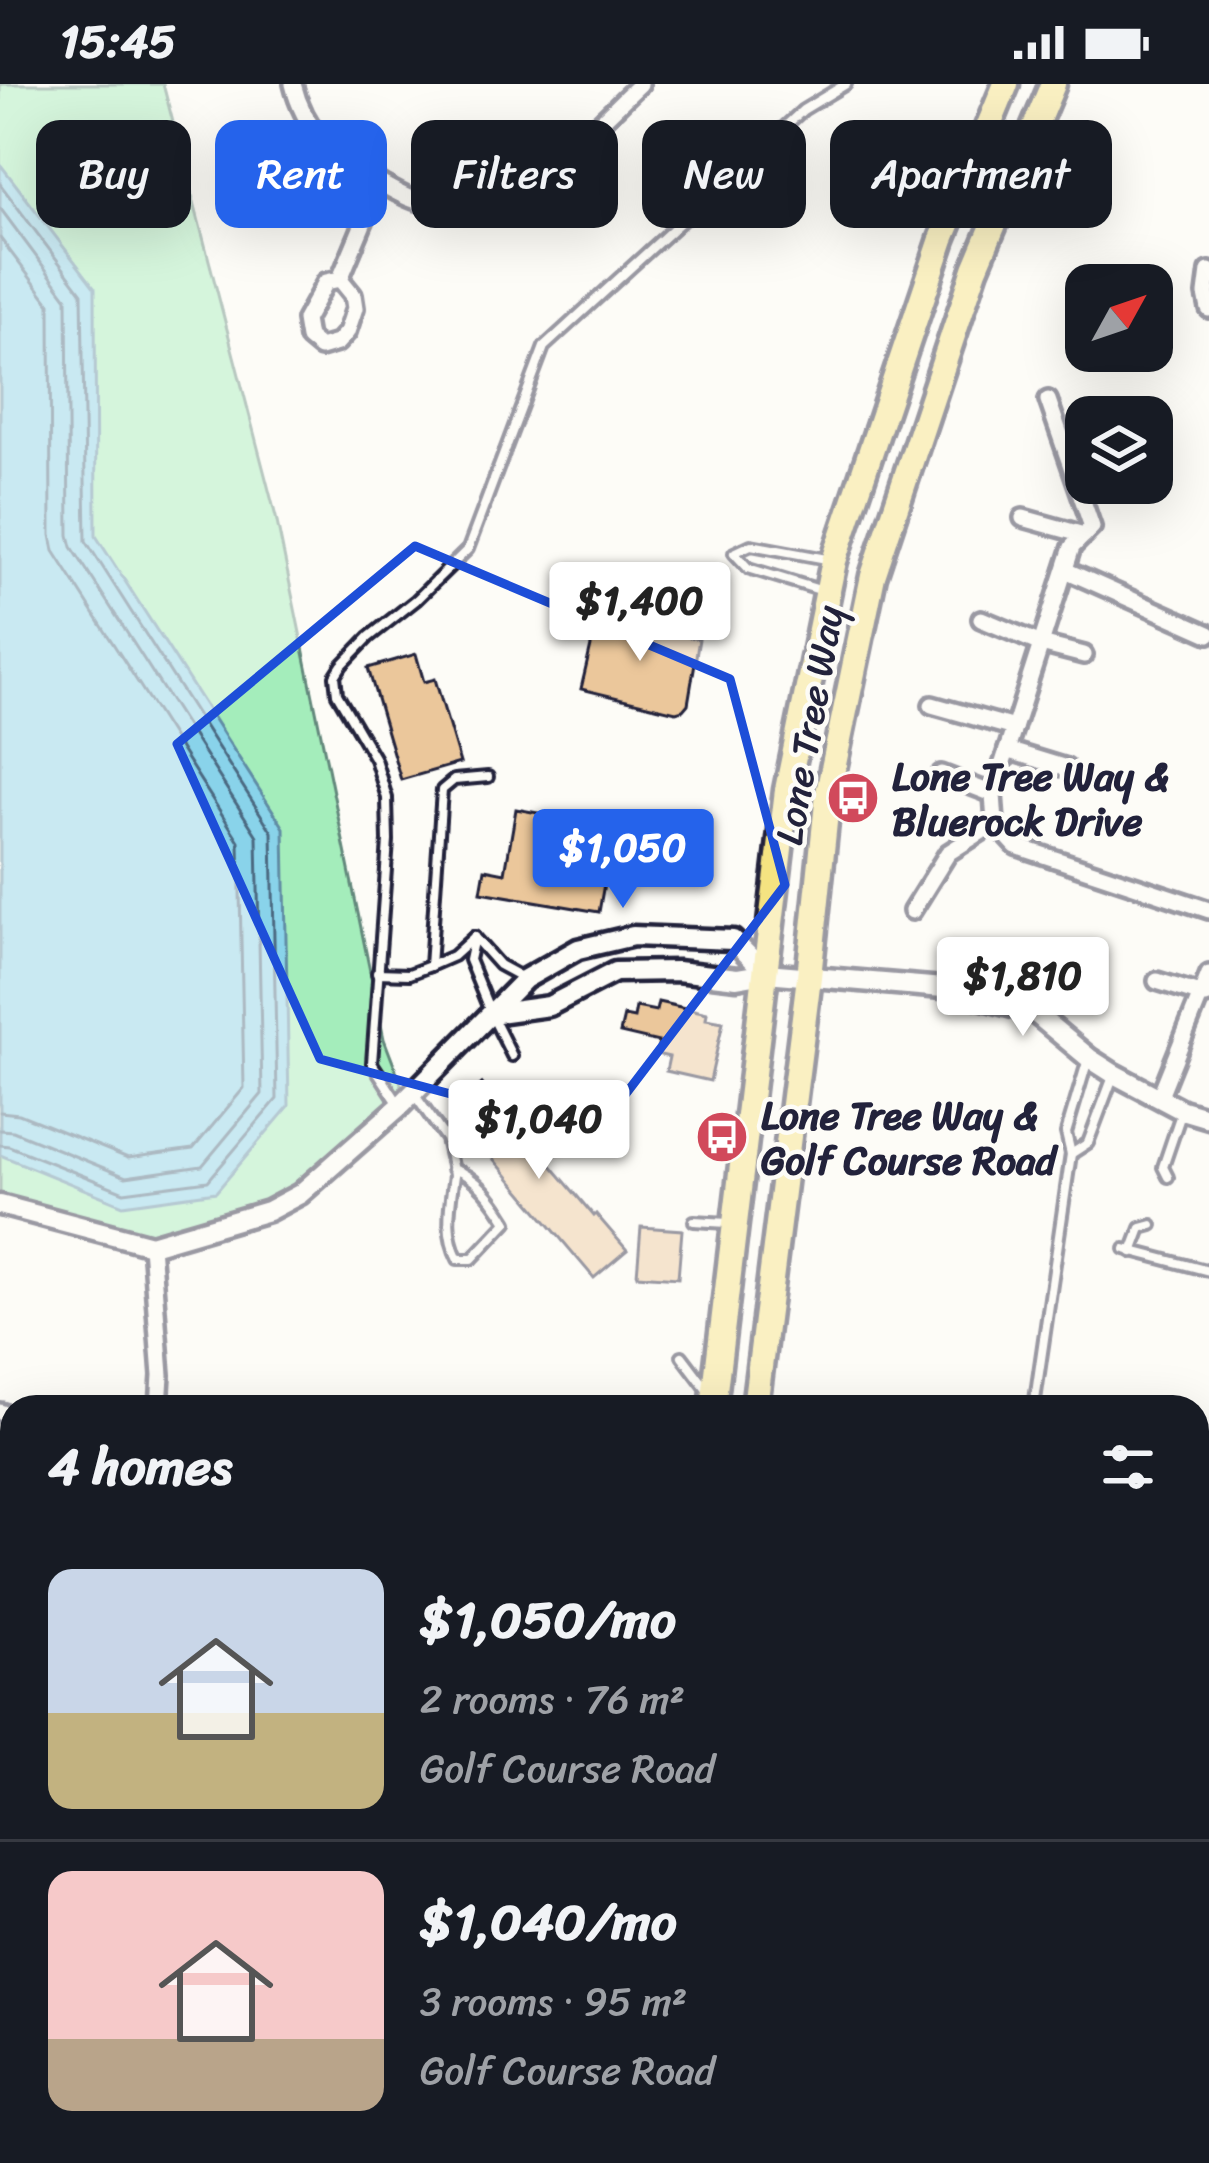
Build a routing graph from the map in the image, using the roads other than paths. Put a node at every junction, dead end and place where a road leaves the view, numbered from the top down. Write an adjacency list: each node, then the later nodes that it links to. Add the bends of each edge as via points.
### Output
1 (293, 84): 6 (street)
2 (640, 84): 7 (street, via 554,164 504,196 456,206)
3 (846, 84): 34 (lane, via 802,110 544,347 468,549 335,676 387,798)
4 (1006, 84): 15 (main road, Lone Tree Way, via 942,239)
5 (1053, 84): 37 (main road, Lone Tree Way, via 975,269 872,576 828,793)
6 (308, 120)
7 (387, 186)
8 (361, 228): 10 (street)
9 (1209, 271): 11 (street)
10 (340, 279)
11 (1209, 309)
12 (1048, 400): 14 (street)
13 (1023, 518): 14 (street)
14 (1088, 531): 16 (street)
15 (834, 561): 17 (main road, Lone Tree Way); 17 (lane, via 751,544 734,553 748,568)
16 (1065, 570): 19 (street); 20 (street)
17 (829, 592): 35 (main road, Lone Tree Way, via 788,790)
18 (981, 620): 20 (street)
19 (1209, 634)
20 (1041, 644): 21 (street); 23 (street)
21 (1084, 655)
22 (932, 705): 23 (street)
23 (1014, 728): 24 (street)
24 (1007, 750): 25 (street); 28 (street)
25 (1066, 768)
26 (941, 774): 28 (street)
27 (488, 777): 33 (lane, via 454,780 442,790)
28 (993, 794): 29 (street)
29 (995, 823): 30 (street, via 1016,846); 31 (street, via 947,853)
30 (1209, 910)
31 (912, 911)
32 (474, 937): 33 (lane); 38 (lane); 41 (lane, via 469,960)
33 (430, 966): 34 (lane)
34 (377, 973): 46 (lane, via 372,1063)
35 (766, 973): 37 (street); 38 (street, via 733,940 633,936 578,949); 41 (street, via 615,972 549,1006); 57 (main road, Lone Tree Way)
36 (1209, 974): 40 (street)
37 (809, 976): 43 (street, via 943,988 1035,1013); 66 (main road, Lone Tree Way)
38 (525, 979): 41 (street)
39 (1157, 981): 40 (street)
40 (1205, 995): 45 (street)
41 (491, 1014): 42 (lane); 46 (street)
42 (512, 1056)
43 (1089, 1058): 44 (street); 49 (lane, via 1066,1133)
44 (1114, 1074): 45 (street); 49 (lane, via 1088,1143)
45 (1159, 1098): 47 (street)
46 (407, 1100): 51 (lane, via 446,1139); 60 (street, via 300,1194)
47 (1183, 1110): 48 (street); 50 (lane)
48 (1209, 1118)
49 (1071, 1154): 67 (lane)
50 (1163, 1167): 52 (lane); 53 (lane)
51 (452, 1169): 51 (lane, via 451,1246 458,1259 472,1259 507,1222 483,1190)
52 (1152, 1172)
53 (1168, 1178)
54 (0, 1205): 60 (street)
55 (1134, 1218): 59 (lane)
56 (694, 1221): 57 (lane)
57 (735, 1223): 65 (main road, Lone Tree Way)
58 (1152, 1225): 59 (lane)
59 (1141, 1228): 61 (lane, via 1128,1251)
60 (151, 1246): 63 (street)
61 (1209, 1271)
62 (682, 1356): 64 (lane)
63 (160, 1395)
64 (708, 1395)
65 (714, 1395)
66 (757, 1395)
67 (1036, 1395)

